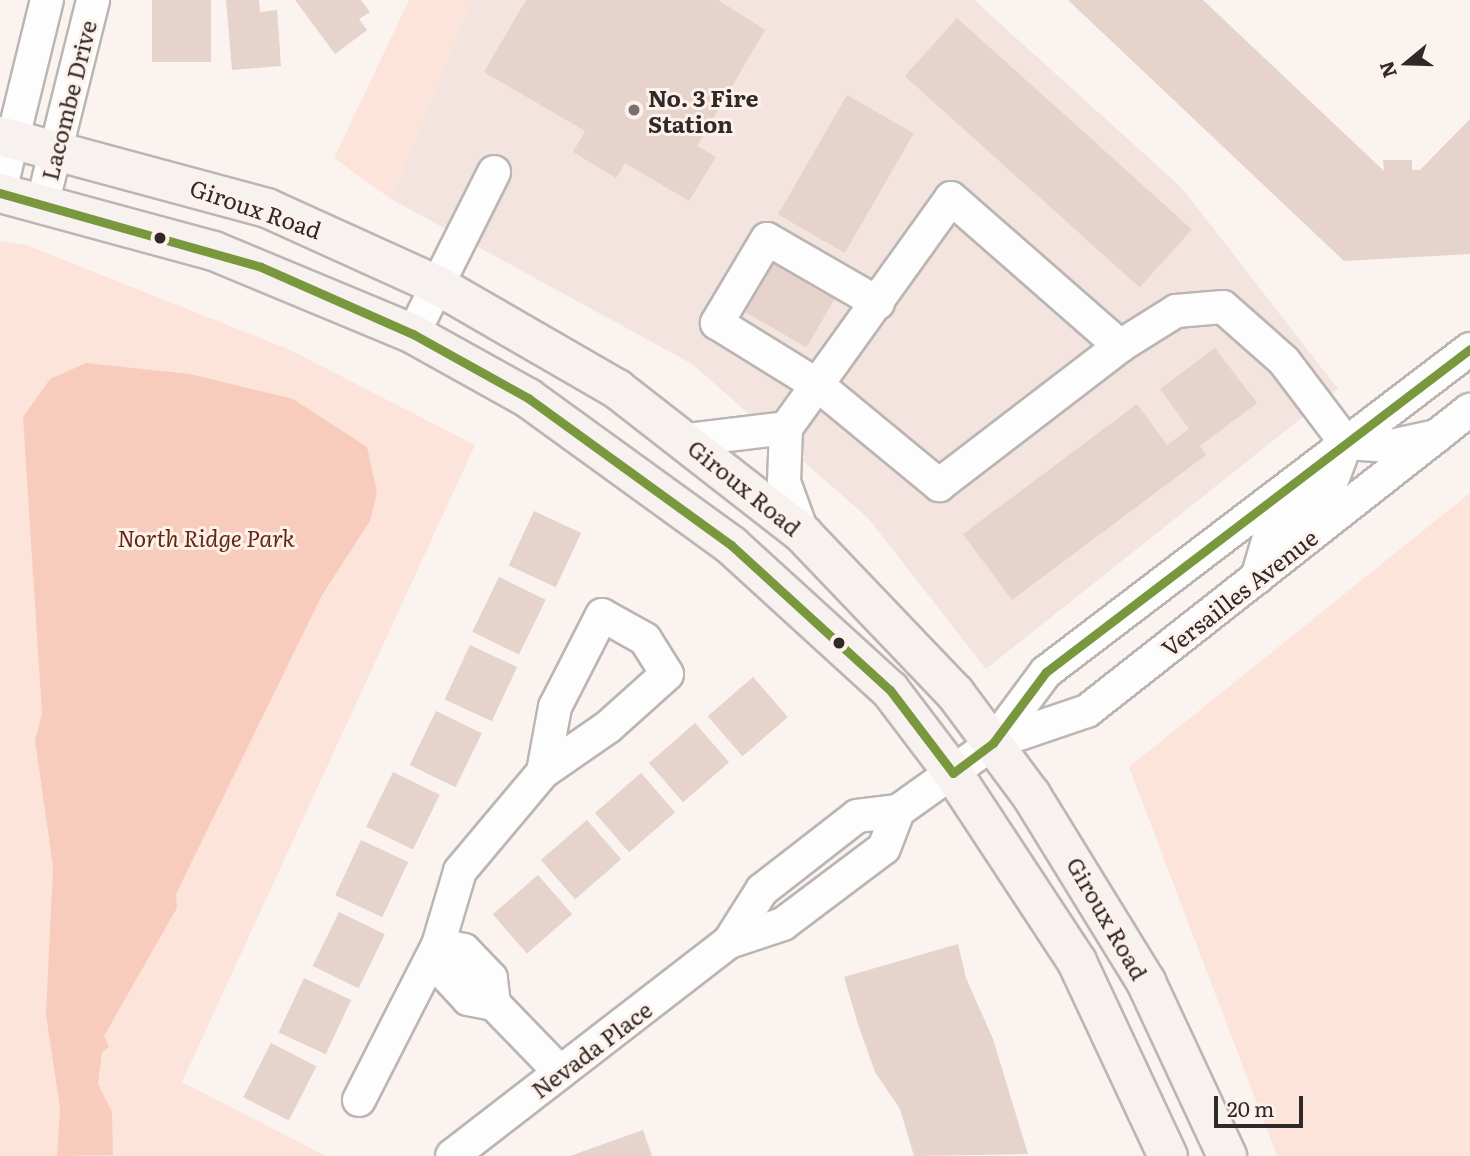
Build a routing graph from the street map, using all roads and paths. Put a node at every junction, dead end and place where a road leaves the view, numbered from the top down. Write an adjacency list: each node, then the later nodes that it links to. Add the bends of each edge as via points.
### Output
1 (47, 0): 3 (street, Lacombe Drive)
2 (93, 0): 4 (street, Lacombe Drive)
3 (8, 137): 4 (main road, Giroux Road); 6 (street, Lacombe Drive)
4 (58, 147): 7 (street, Lacombe Drive); 8 (main road, Giroux Road, via 267,208)
5 (494, 172): 8 (street)
6 (0, 192): 7 (main road)
7 (43, 201): 10 (main road, via 261,267)
8 (437, 285): 10 (street); 17 (main road, Giroux Road, via 549,345)
9 (878, 303): 11 (street, via 951,198); 13 (street); 13 (street, via 767,239 717,323)
10 (413, 334): 23 (main road, via 528,398 679,502 890,690)
11 (1120, 345): 13 (street, via 939,485); 18 (street, via 1176,311 1223,307 1284,361)
12 (1470, 349): 18 (street, Versailles Avenue)
13 (819, 386): 15 (street)
14 (1470, 410): 16 (street, Versailles Avenue)
15 (786, 428): 17 (street); 19 (street, via 784,482)
16 (1437, 436): 18 (street, via 1391,446); 20 (street, Versailles Avenue)
17 (687, 440): 19 (main road, Giroux Road)
18 (1346, 443): 20 (street, via 1329,486 1270,534); 21 (street, Versailles Avenue, via 1046,672)
19 (803, 534): 21 (main road, Giroux Road, via 955,693)
20 (1257, 578): 21 (street, Versailles Avenue, via 1087,711)
21 (993, 743): 23 (street, Versailles Avenue); 31 (main road, Giroux Road, via 1067,849 1133,960)
22 (543, 772): 22 (street, via 608,727 667,674 645,639 602,615 555,707); 26 (street, via 460,871)
23 (953, 773): 24 (street, Nevada Place); 30 (main road, via 1077,962)
24 (898, 811): 25 (street, Nevada Place, via 884,848 783,924); 25 (street, Nevada Place, via 857,816 762,890)
25 (729, 942): 27 (street, Nevada Place)
26 (438, 945): 27 (street, via 464,950 491,978 494,1004); 28 (street)
27 (560, 1072): 29 (street, Nevada Place)
28 (359, 1100)
29 (452, 1156)
30 (1168, 1156)
31 (1227, 1156)

